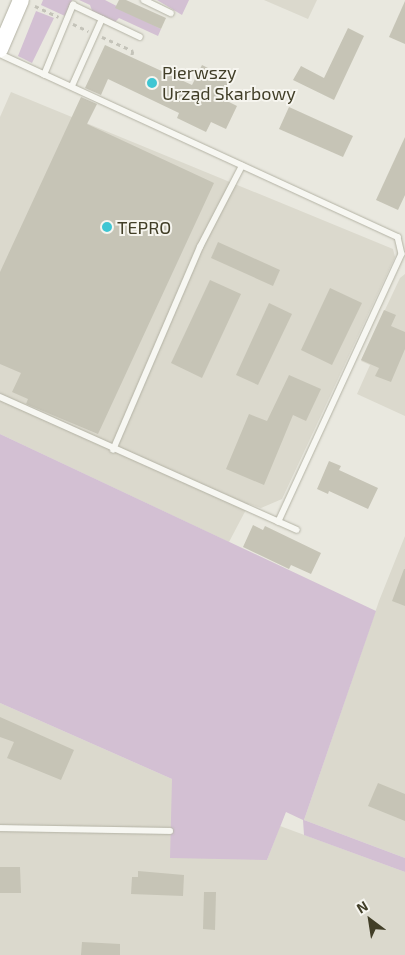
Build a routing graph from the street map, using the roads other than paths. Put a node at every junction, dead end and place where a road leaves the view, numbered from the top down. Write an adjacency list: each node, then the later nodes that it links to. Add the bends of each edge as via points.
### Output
1 (20, 0): 6 (street)
2 (144, 0): 3 (lane)
3 (171, 13)
4 (102, 19): 5 (lane); 8 (lane, via 73,5); 9 (lane)
5 (140, 37)
6 (0, 49)
7 (0, 54): 8 (lane)
8 (44, 75): 9 (lane)
9 (72, 86): 10 (lane)
10 (242, 166): 12 (lane, via 200,248); 13 (lane, via 398,237 402,254)
11 (0, 398): 12 (lane)
12 (113, 450): 13 (lane)
13 (279, 522): 14 (lane)
14 (297, 530)
15 (0, 828): 16 (lane)
16 (170, 831)

